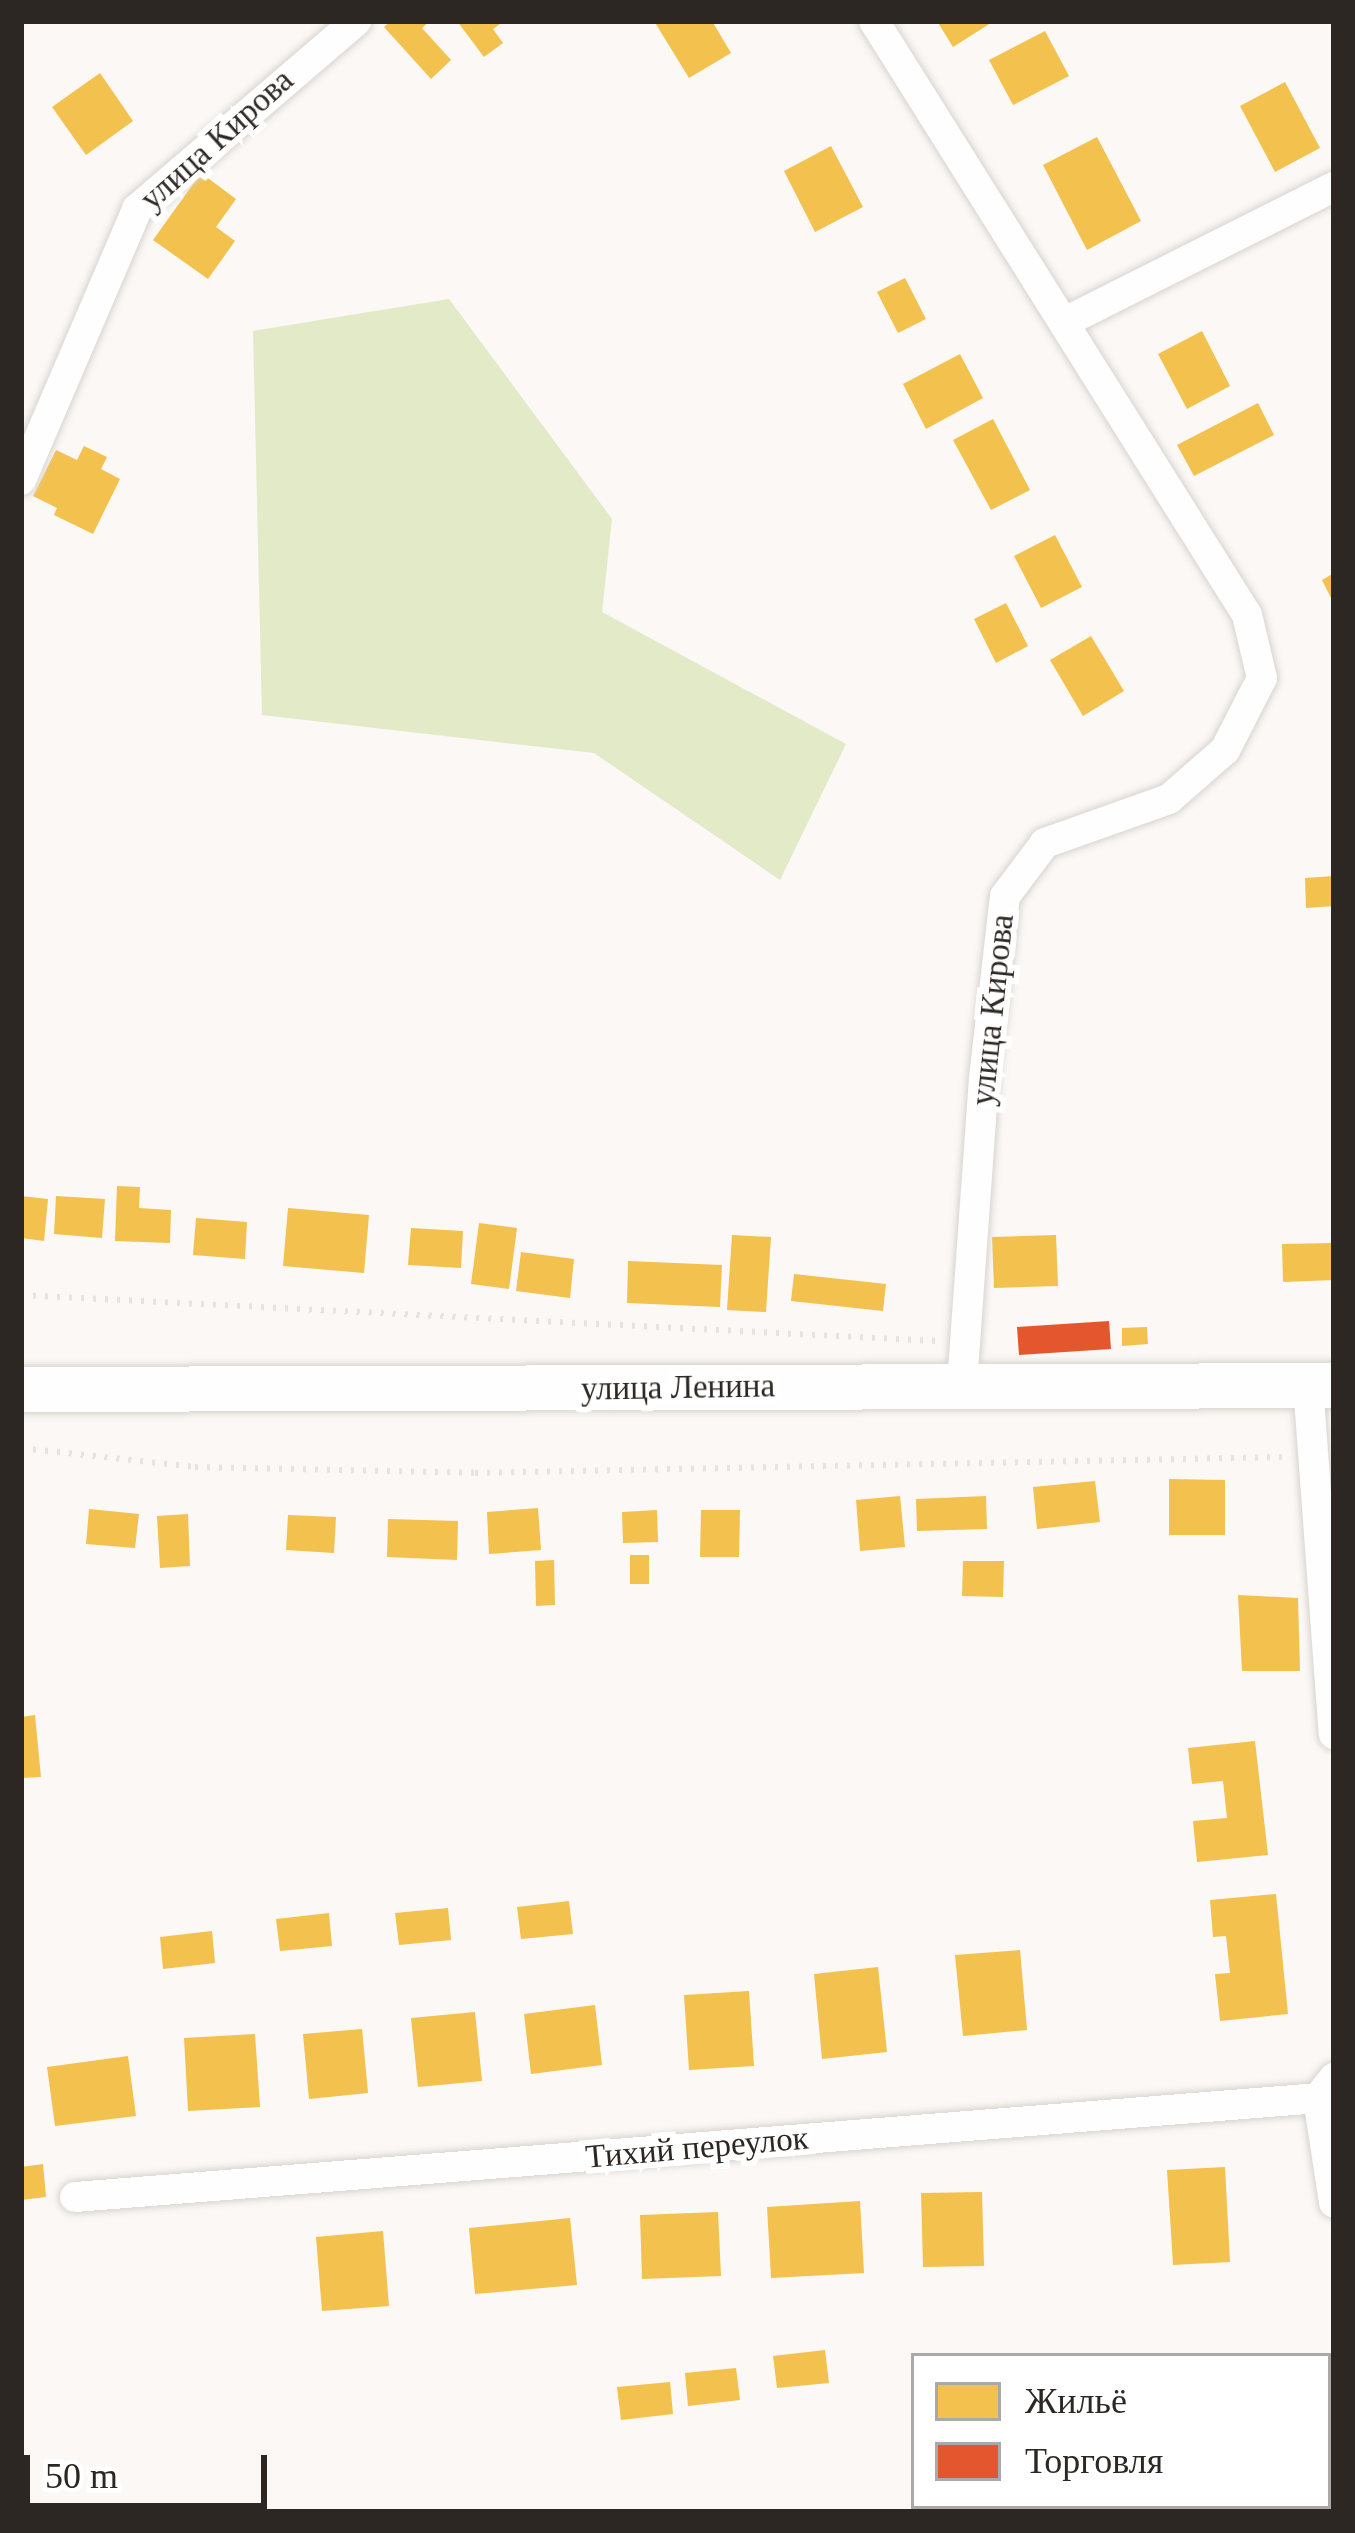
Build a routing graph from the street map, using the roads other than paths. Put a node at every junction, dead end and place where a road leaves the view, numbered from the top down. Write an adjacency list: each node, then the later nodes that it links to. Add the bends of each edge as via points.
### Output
1 (356, 21): 5 (street, улица Кирова, via 137,209)
2 (874, 21): 4 (street, улица Кирова)
3 (1334, 187): 4 (street)
4 (1067, 321): 6 (street, улица Кирова, via 1247,615 1262,678 1225,750 1169,799 1045,843 1004,896)
5 (21, 480)
6 (963, 1362): 7 (main road, улица Ленина); 8 (main road, улица Ленина, via 602,1390)
7 (1321, 1385): 9 (street, via 1314,1456)
8 (21, 1389)
9 (1334, 1734)
10 (1326, 2088): 11 (street, Тихий переулок); 12 (street)
11 (75, 2198)
12 (1334, 2203)

